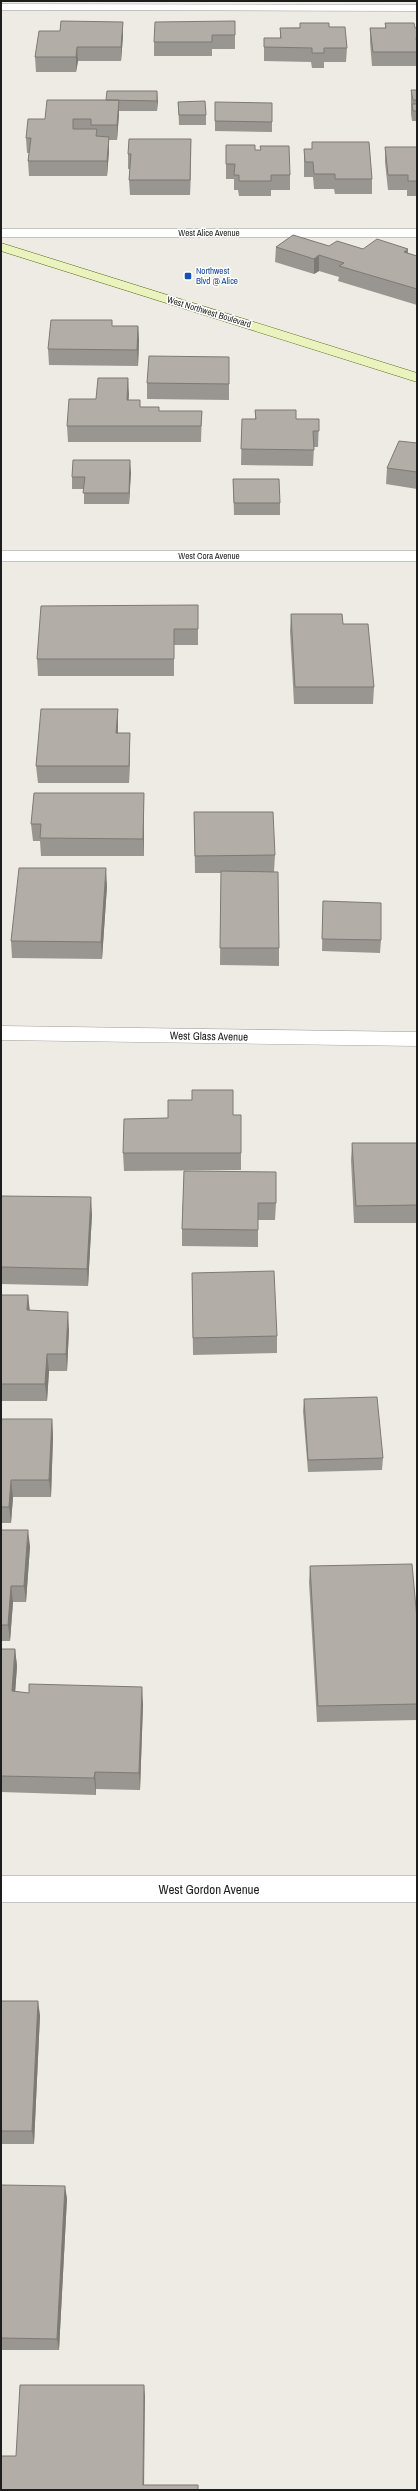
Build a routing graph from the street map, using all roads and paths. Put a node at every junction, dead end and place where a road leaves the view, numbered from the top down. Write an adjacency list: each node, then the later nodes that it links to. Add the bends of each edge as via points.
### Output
1 (1, 7): 2 (street)
2 (417, 8)
3 (1, 233): 4 (street, West Alice Avenue)
4 (417, 233)
5 (1, 247): 6 (main road, West Northwest Boulevard)
6 (417, 378)
7 (1, 556): 8 (street, West Cora Avenue)
8 (417, 556)
9 (1, 1033): 10 (street, West Glass Avenue)
10 (417, 1039)
11 (1, 1890): 12 (street, West Gordon Avenue)
12 (417, 1890)

